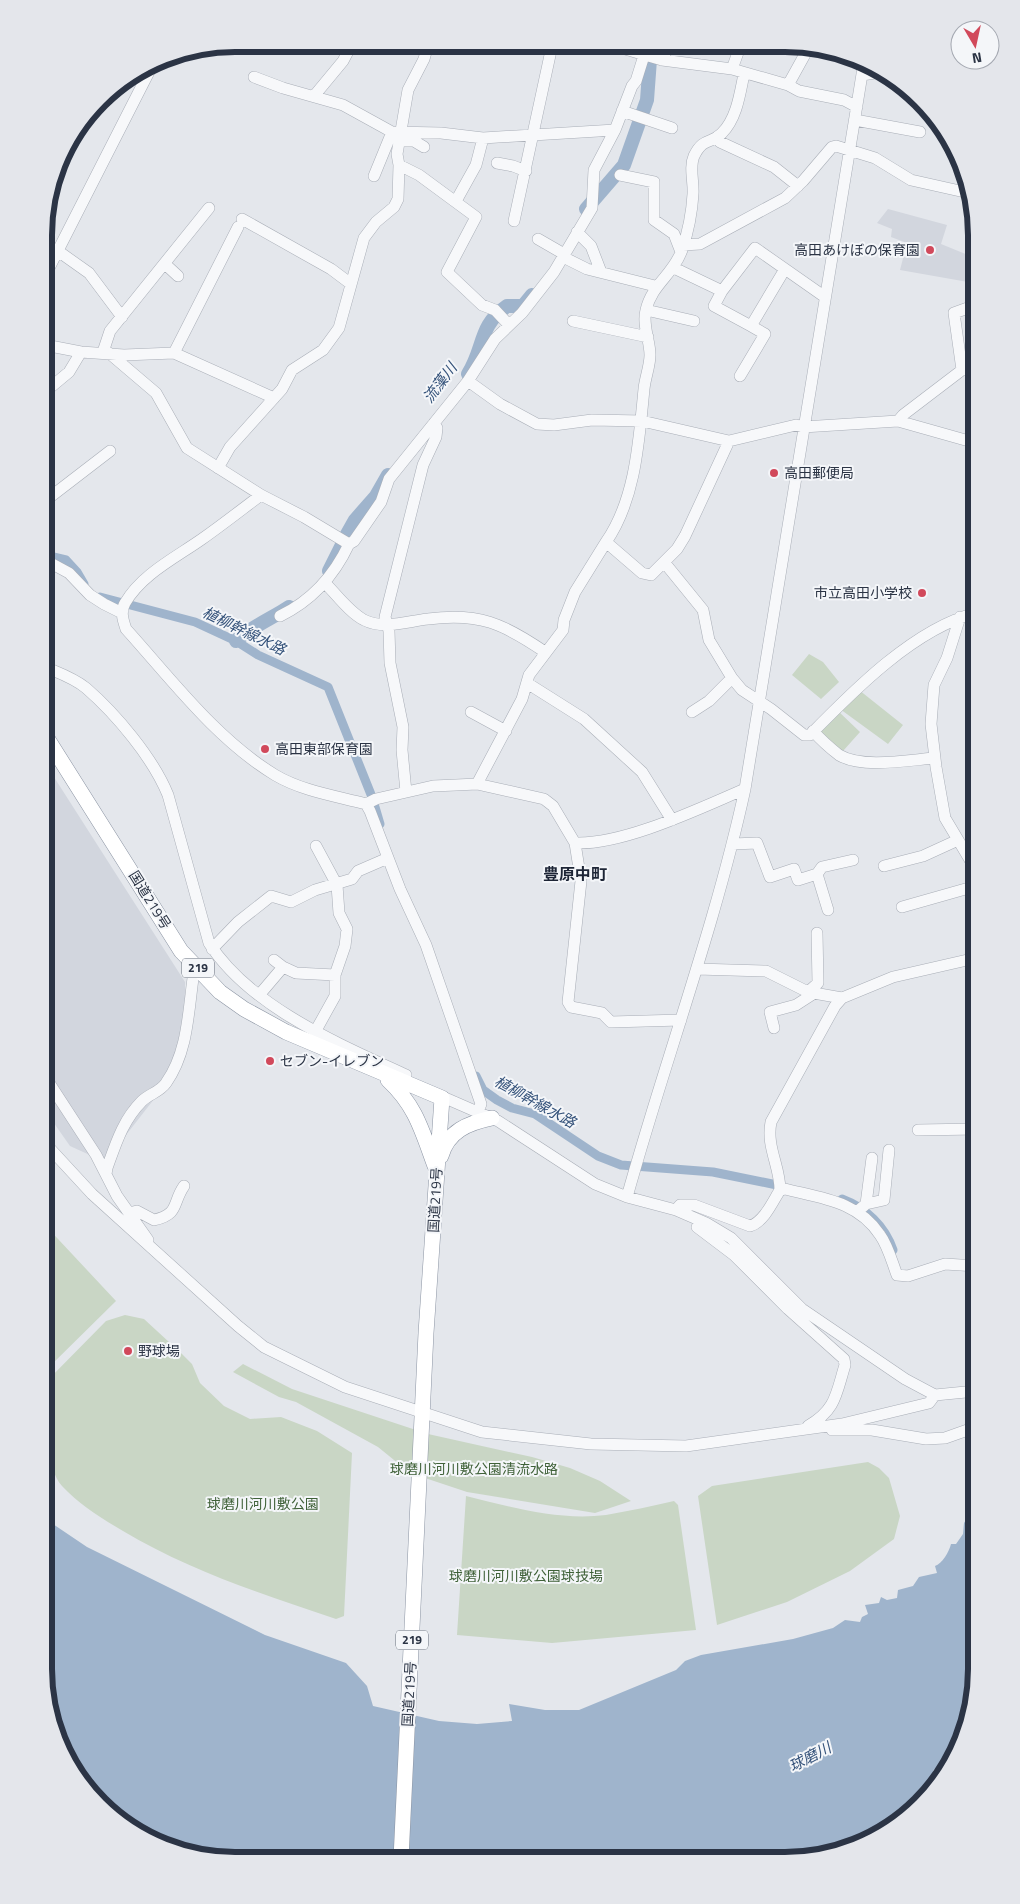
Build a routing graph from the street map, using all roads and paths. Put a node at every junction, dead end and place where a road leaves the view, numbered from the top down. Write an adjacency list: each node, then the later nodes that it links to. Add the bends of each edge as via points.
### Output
1 (347, 52): 13 (street)
2 (426, 52): 20 (street, via 408,90)
3 (551, 52): 21 (street)
4 (738, 52): 7 (street)
5 (804, 54): 12 (street)
6 (650, 55): 7 (street); 15 (street)
7 (732, 69): 9 (street)
8 (862, 70): 14 (street)
9 (744, 74): 12 (street); 22 (street, via 736,110)
10 (147, 75): 39 (street)
11 (254, 77): 13 (street)
12 (788, 85): 14 (street, via 799,91 844,100)
13 (314, 96): 20 (street, via 344,105)
14 (857, 107): 16 (street)
15 (622, 111): 17 (street); 18 (street)
16 (855, 120): 19 (street); 25 (street)
17 (672, 128)
18 (615, 130): 21 (street); 36 (street, via 594,170 592,202)
19 (920, 132)
20 (398, 135): 23 (street, via 441,133); 24 (street); 27 (street); 30 (street)
21 (534, 136): 23 (street); 28 (street)
22 (718, 136): 31 (street, via 720,142 774,167); 38 (street, via 702,142 693,159 694,193)
23 (483, 138): 33 (street, via 476,165)
24 (424, 147)
25 (850, 151): 31 (street, via 832,147); 32 (street, via 875,158 911,180); 50 (street)
26 (497, 163): 28 (street)
27 (399, 165): 33 (street, via 420,175); 47 (street, via 398,199 364,238)
28 (526, 172): 35 (street)
29 (620, 175): 38 (street, via 654,182 654,220 674,234)
30 (374, 176)
31 (798, 186): 38 (street, via 785,198 700,244)
32 (962, 191)
33 (456, 201): 56 (street, via 476,217 447,272 482,305)
34 (209, 208): 42 (street)
35 (514, 221)
36 (577, 232): 40 (street); 45 (street, via 591,246)
37 (538, 239): 40 (street)
38 (682, 249): 43 (street)
39 (58, 251): 41 (street); 53 (street, via 89,273)
40 (563, 255): 45 (street, via 588,269); 56 (street, via 545,285)
41 (52, 263)
42 (165, 264): 46 (street); 53 (street)
43 (674, 268): 48 (street); 49 (street)
44 (785, 269): 49 (street, via 755,248); 50 (street); 57 (street)
45 (601, 272): 48 (street)
46 (178, 276)
47 (351, 284): 61 (street, via 331,269 240,223); 68 (street, via 342,322 334,338 323,350 292,370)
48 (655, 286): 52 (street)
49 (722, 291): 57 (street, via 714,306)
50 (825, 296): 72 (street)
51 (968, 308): 63 (street, via 954,313)
52 (646, 310): 55 (street); 58 (street, via 644,321)
53 (122, 317): 62 (street, via 110,331)
54 (573, 321): 58 (street)
55 (694, 322)
56 (509, 324): 66 (street, via 484,354)
57 (751, 326): 65 (street, via 765,334)
58 (648, 337): 69 (street, via 650,356)
59 (52, 346): 60 (street)
60 (81, 352): 62 (street); 67 (street, via 69,372)
61 (174, 352): 62 (street); 68 (street)
62 (106, 353): 76 (street, via 156,393 187,448)
63 (962, 370): 64 (street); 70 (street)
64 (968, 370)
65 (740, 376)
66 (468, 381): 69 (street, via 500,404 537,424); 71 (street)
67 (52, 386)
68 (274, 398): 76 (street, via 230,447)
69 (642, 421): 73 (street); 79 (street, via 627,496 616,527)
70 (898, 421): 72 (street); 74 (street)
71 (434, 423): 80 (street, via 389,479 381,502); 88 (street, via 436,437 423,465 385,617)
72 (803, 427): 73 (street, via 783,427); 93 (street)
73 (729, 441): 81 (street, via 685,536)
74 (968, 441)
75 (110, 451): 77 (street)
76 (218, 468): 78 (street)
77 (52, 496)
78 (261, 496): 80 (street); 84 (street, via 168,560 135,590)
79 (606, 542): 81 (street, via 646,575 651,575); 89 (street, via 575,592 563,630)
80 (349, 544): 83 (street)
81 (664, 562): 91 (street, via 702,610 710,640)
82 (52, 564): 84 (street, via 69,573 104,604)
83 (325, 583): 86 (street, via 296,608); 88 (street, via 364,620)
84 (122, 613): 103 (street, via 126,629 234,745 276,775 312,791)
85 (968, 615): 87 (street)
86 (280, 616)
87 (960, 617): 97 (street, via 902,650); 99 (street, via 934,686 931,724)
88 (387, 624): 89 (street, via 478,618 502,625); 102 (street, via 390,663 403,727)
89 (545, 652): 92 (street)
90 (52, 670): 119 (street, via 85,688 137,745 161,777)
91 (732, 678): 93 (street); 95 (street, via 709,701)
92 (527, 683): 96 (street); 104 (street, via 584,719 642,772)
93 (759, 703): 97 (street, via 804,735); 101 (street)
94 (470, 712): 96 (street)
95 (692, 712)
96 (506, 731): 100 (street)
97 (814, 731): 99 (street, via 841,756 858,761)
98 (52, 746): 121 (highway, 国道219号 / 219, via 181,950)
99 (935, 758): 105 (street, via 945,818)
100 (477, 784): 102 (street, via 433,786); 106 (street, via 544,799 553,806)
101 (745, 788): 104 (street); 107 (street)
102 (406, 792): 103 (street)
103 (366, 804): 110 (street)
104 (672, 820): 106 (street, via 598,842)
105 (958, 840): 109 (street); 112 (street, via 923,856)
106 (575, 843): 127 (street, via 581,886 568,1002 571,1007 602,1013 611,1022)
107 (733, 844): 113 (street, via 758,843 770,877 794,869 798,880); 122 (street)
108 (316, 846): 114 (street)
109 (968, 857)
110 (388, 858): 114 (street, via 369,865 352,879); 133 (street, via 441,985)
111 (853, 860): 113 (street, via 822,867)
112 (884, 866)
113 (817, 874): 117 (street)
114 (337, 885): 119 (street, via 315,890 290,902 271,896 238,922); 123 (street, via 340,913 347,929)
115 (968, 888): 116 (street)
116 (902, 907)
117 (828, 910)
118 (817, 933): 124 (street, via 818,982)
119 (212, 949): 125 (street, via 224,964)
120 (968, 960): 126 (street, via 914,970)
121 (195, 965): 130 (highway, 国道219号 / 219, via 220,992 244,1009 286,1032); 140 (street, via 185,1038 174,1069 165,1085 146,1097 125,1121)
122 (697, 969): 124 (street, via 766,971); 127 (street)
123 (335, 975): 125 (street, via 296,972 278,964); 129 (street, via 335,996)
124 (810, 993): 126 (street); 128 (street, via 796,1005 770,1012)
125 (260, 994): 129 (street)
126 (842, 998): 142 (street, via 771,1122 769,1144 780,1177)
127 (680, 1020): 143 (street)
128 (774, 1028)
129 (315, 1032): 132 (street, via 406,1075)
130 (383, 1074): 132 (highway, 国道219号 / 219); 139 (highway, via 401,1092 420,1123)
131 (52, 1088): 140 (street)
132 (442, 1098): 133 (street); 139 (highway, 国道219号 / 219)
133 (485, 1114): 139 (highway, via 458,1130 447,1142); 143 (street, via 595,1184)
134 (968, 1128): 135 (street)
135 (918, 1130)
136 (889, 1150): 145 (street, via 884,1200)
137 (52, 1151): 148 (street, via 92,1194)
138 (872, 1158): 145 (street)
139 (437, 1169): 152 (highway, 国道219号 / 219)
140 (106, 1174): 147 (street)
141 (184, 1186): 147 (street, via 172,1212 164,1218 154,1220 137,1212)
142 (780, 1190): 145 (street); 146 (street, via 755,1225 750,1226 694,1205 680,1205)
143 (627, 1196): 144 (street)
144 (655, 1205): 146 (street); 153 (street, via 708,1233 844,1359 832,1408)
145 (861, 1208): 149 (street, via 881,1236 897,1274 908,1276 945,1264)
146 (676, 1210): 151 (street, via 730,1238 802,1309 905,1379)
147 (129, 1213): 148 (street)
148 (154, 1250): 152 (street, via 238,1326 270,1350 345,1387 392,1404)
149 (968, 1265)
150 (968, 1392): 151 (street)
151 (935, 1395): 153 (street, via 929,1403 842,1424)
152 (423, 1410): 153 (street, via 482,1432 629,1446 686,1446); 155 (highway, 国道219号 / 219)
153 (805, 1429): 154 (street, via 872,1430 926,1440)
154 (968, 1430)
155 (401, 1852)

